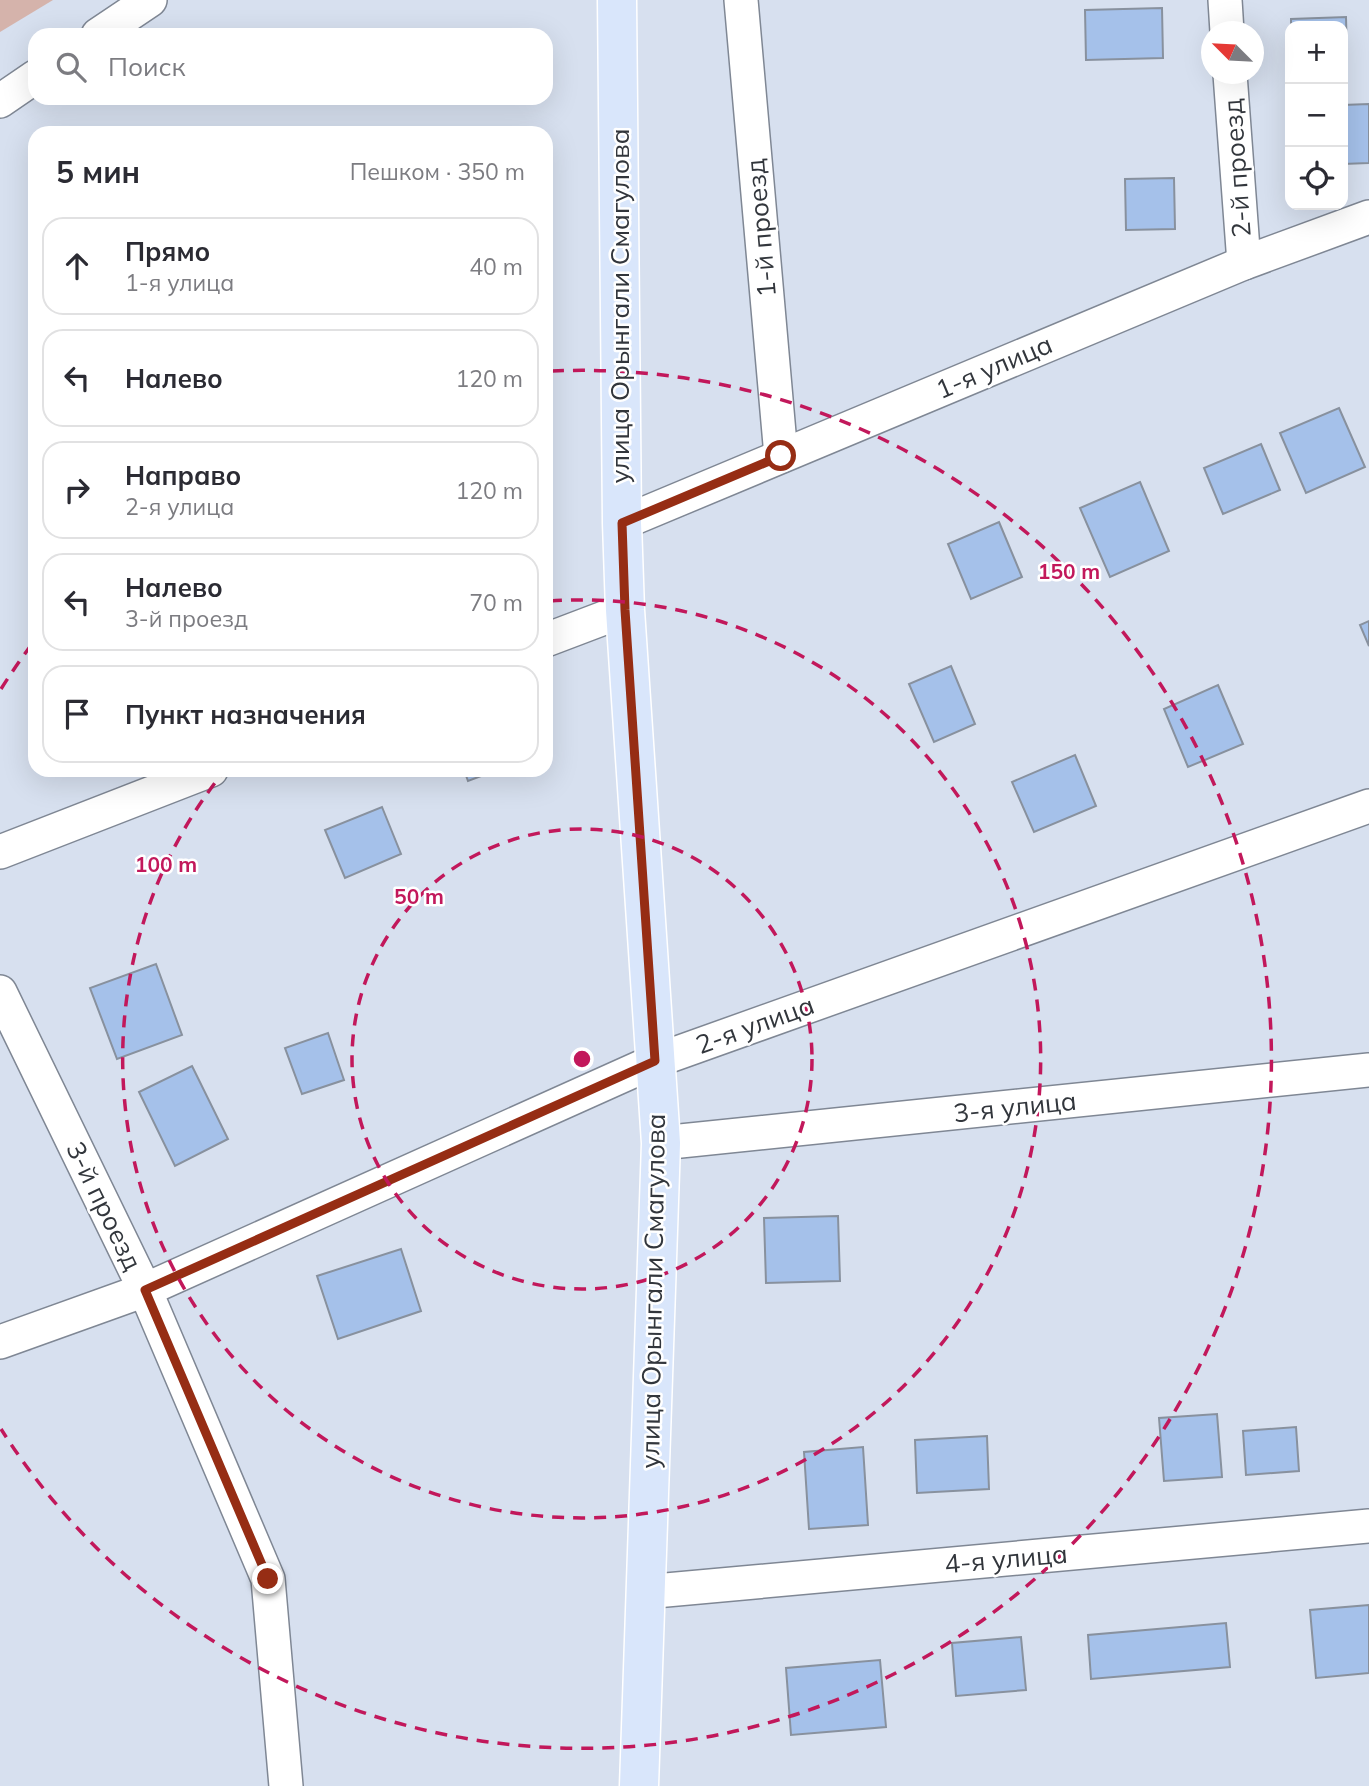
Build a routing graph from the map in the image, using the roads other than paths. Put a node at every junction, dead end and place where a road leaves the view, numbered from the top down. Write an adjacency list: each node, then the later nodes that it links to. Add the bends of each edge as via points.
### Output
1 (149, 0): 6 (street)
2 (617, 0): 13 (main road, улица Орынгали Смагулова)
3 (741, 0): 12 (street, 1-й проезд)
4 (1225, 0): 5 (street)
5 (1226, 21)
6 (107, 28)
7 (28, 82): 9 (street)
8 (1231, 84): 11 (street, 2-й проезд)
9 (0, 101)
10 (1369, 217): 11 (street, 1-я улица)
11 (1244, 263): 12 (street, 1-я улица)
12 (781, 456): 13 (street, 1-я улица)
13 (622, 523): 14 (main road, улица Орынгали Смагулова)
14 (625, 610): 15 (street); 20 (main road, улица Орынгали Смагулова)
15 (553, 637)
16 (193, 777): 18 (street)
17 (1369, 806): 20 (street, 2-я улица)
18 (0, 852)
19 (0, 992): 23 (street, 3-й проезд)
20 (655, 1061): 22 (main road, улица Орынгали Смагулова); 23 (street, 2-я улица)
21 (1369, 1070): 22 (street, 3-я улица)
22 (660, 1143): 26 (main road, улица Орынгали Смагулова)
23 (145, 1290): 24 (street, 2-я улица); 27 (street, 3-й проезд, via 268,1579)
24 (0, 1342)
25 (1369, 1525): 26 (street, 4-я улица)
26 (644, 1592): 28 (main road, улица Орынгали Смагулова)
27 (286, 1786)
28 (639, 1786)

